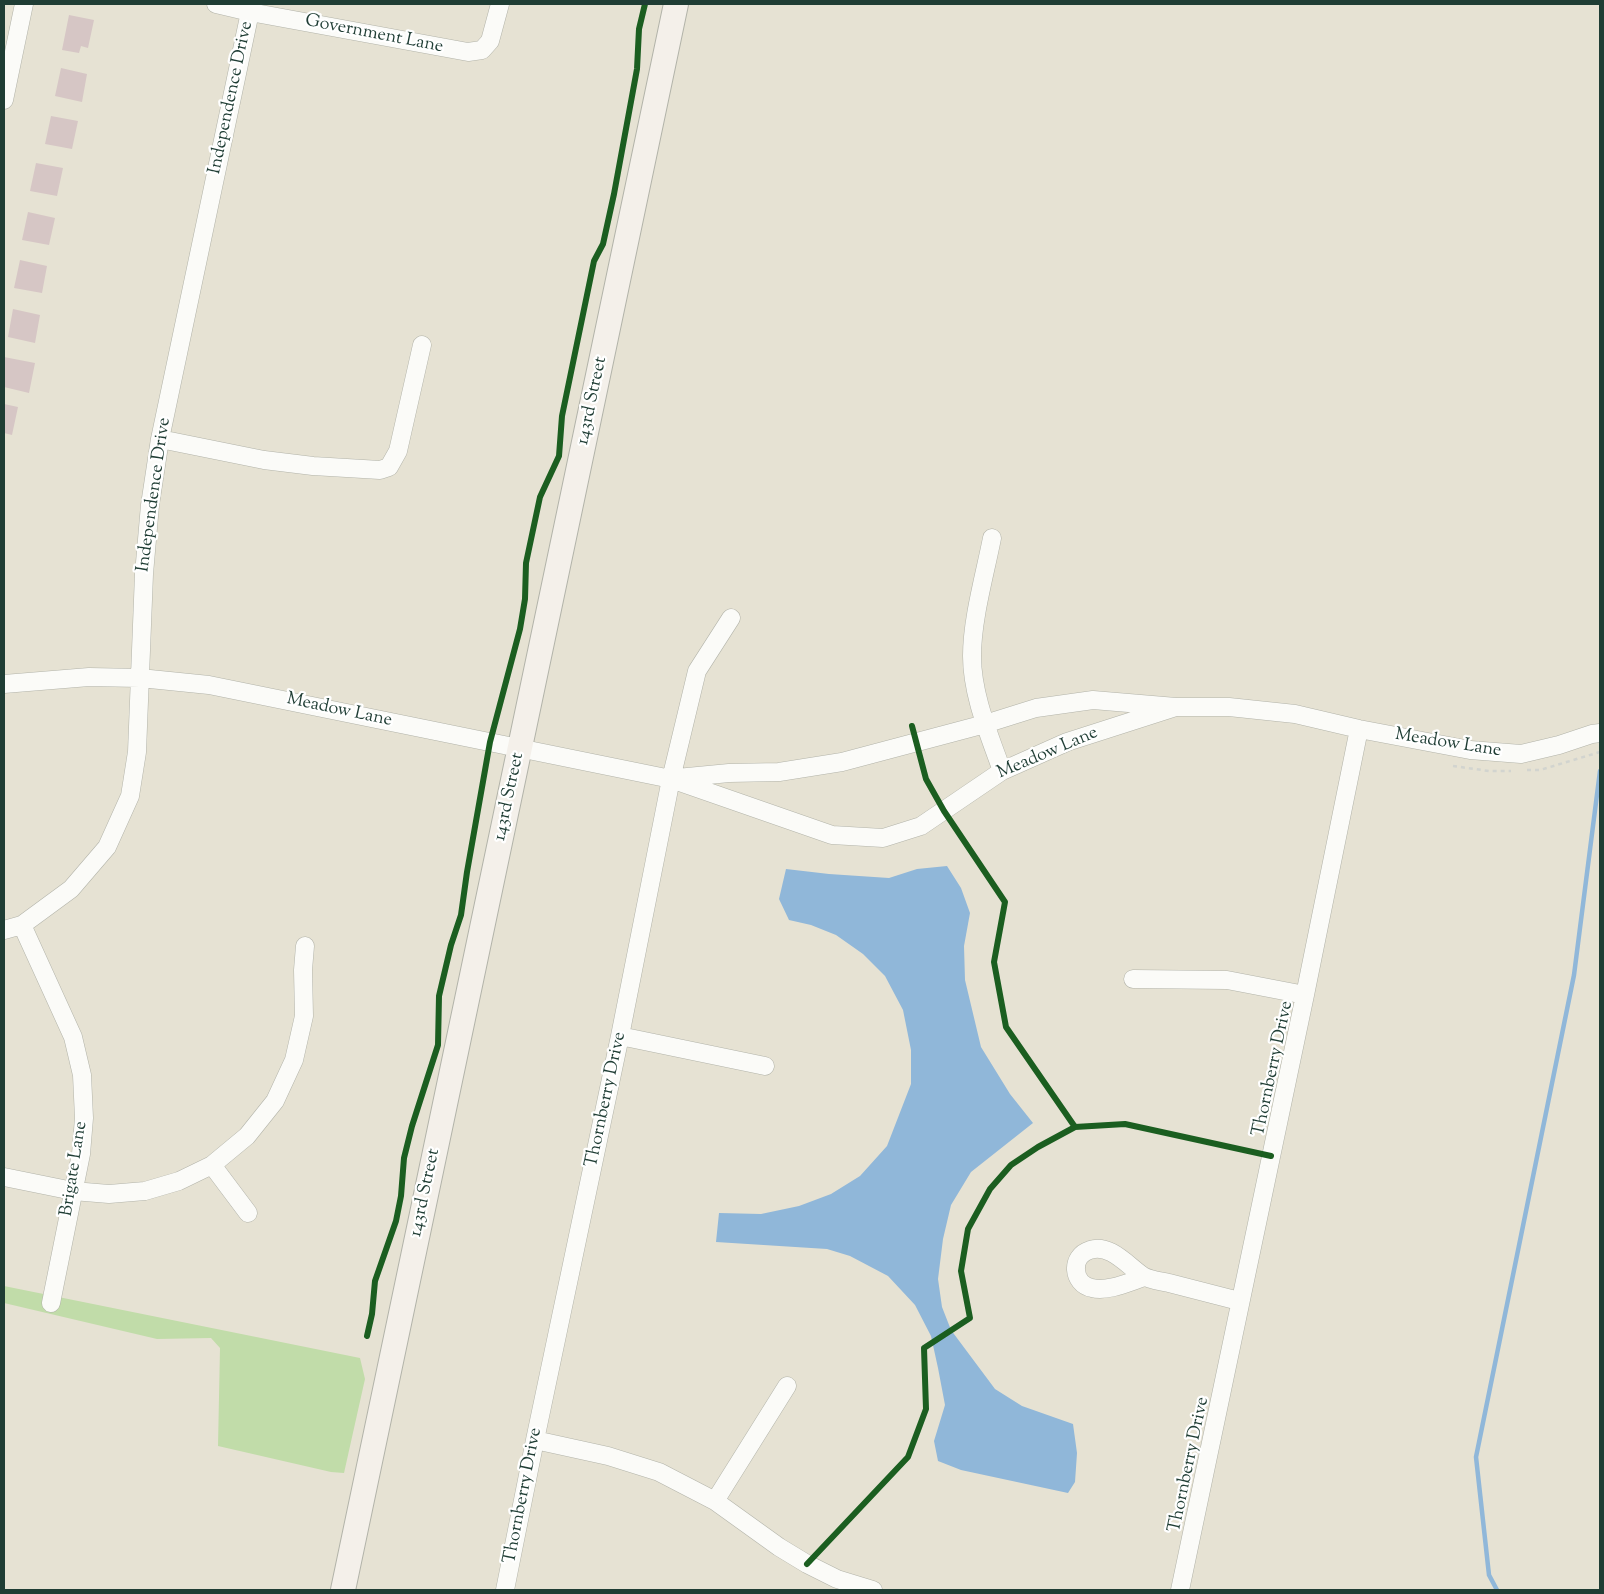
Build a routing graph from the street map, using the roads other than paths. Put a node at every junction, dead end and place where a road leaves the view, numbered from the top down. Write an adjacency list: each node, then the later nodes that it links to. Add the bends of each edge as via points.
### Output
1 (24, 4): 6 (street)
2 (216, 4): 5 (street, Government Lane)
3 (500, 4): 5 (street, Government Lane, via 490,41 482,50 468,52)
4 (676, 4): 17 (street, 143rd Street)
5 (250, 12): 8 (street, Independence Drive)
6 (4, 100)
7 (422, 345): 8 (street, via 398,451 389,467 380,470 284,463)
8 (160, 439): 11 (street, Independence Drive, via 144,574)
9 (992, 538): 14 (street, via 975,623 972,656)
10 (732, 618): 19 (street, Thornberry Drive, via 697,671)
11 (140, 678): 12 (street, Meadow Lane); 17 (street, Meadow Lane, via 209,685); 20 (street, Independence Drive, via 137,752 130,796 107,847 71,889)
12 (4, 684)
13 (1176, 707): 14 (street, Meadow Lane, via 1093,700 1036,708); 15 (street, Meadow Lane, via 1229,706 1295,714); 18 (street, Meadow Lane, via 1067,742)
14 (985, 724): 18 (street); 19 (street, Meadow Lane, via 842,762 778,772)
15 (1359, 729): 16 (street, Meadow Lane, via 1470,750 1521,754); 24 (street, Thornberry Drive)
16 (1600, 733)
17 (520, 748): 19 (street, Meadow Lane); 37 (street, 143rd Street)
18 (1002, 771): 19 (street, Meadow Lane, via 921,826 883,838 832,835)
19 (671, 779): 25 (street, Thornberry Drive)
20 (22, 926): 21 (street, Independence Drive); 29 (street, Brigate Lane, via 73,1037 82,1075 84,1118)
21 (4, 930)
22 (305, 946): 27 (street, via 304,1016 294,1060 275,1101 247,1136)
23 (1133, 979): 24 (street, via 1227,980)
24 (1305, 995): 32 (street, Thornberry Drive)
25 (620, 1036): 26 (street); 35 (street, Thornberry Drive)
26 (765, 1066)
27 (212, 1164): 29 (street, via 179,1180 145,1191 109,1194); 30 (street)
28 (4, 1177): 29 (street)
29 (73, 1191): 33 (street, Brigate Lane)
30 (248, 1212)
31 (1144, 1277): 32 (street)
32 (1240, 1301): 40 (street, Thornberry Drive)
33 (50, 1303)
34 (786, 1386): 36 (street)
35 (535, 1440): 36 (street, via 608,1456 659,1472); 38 (street, Thornberry Drive)
36 (715, 1501): 39 (street, via 806,1564 837,1579)
37 (343, 1590)
38 (504, 1590)
39 (873, 1590)
40 (1180, 1590)

